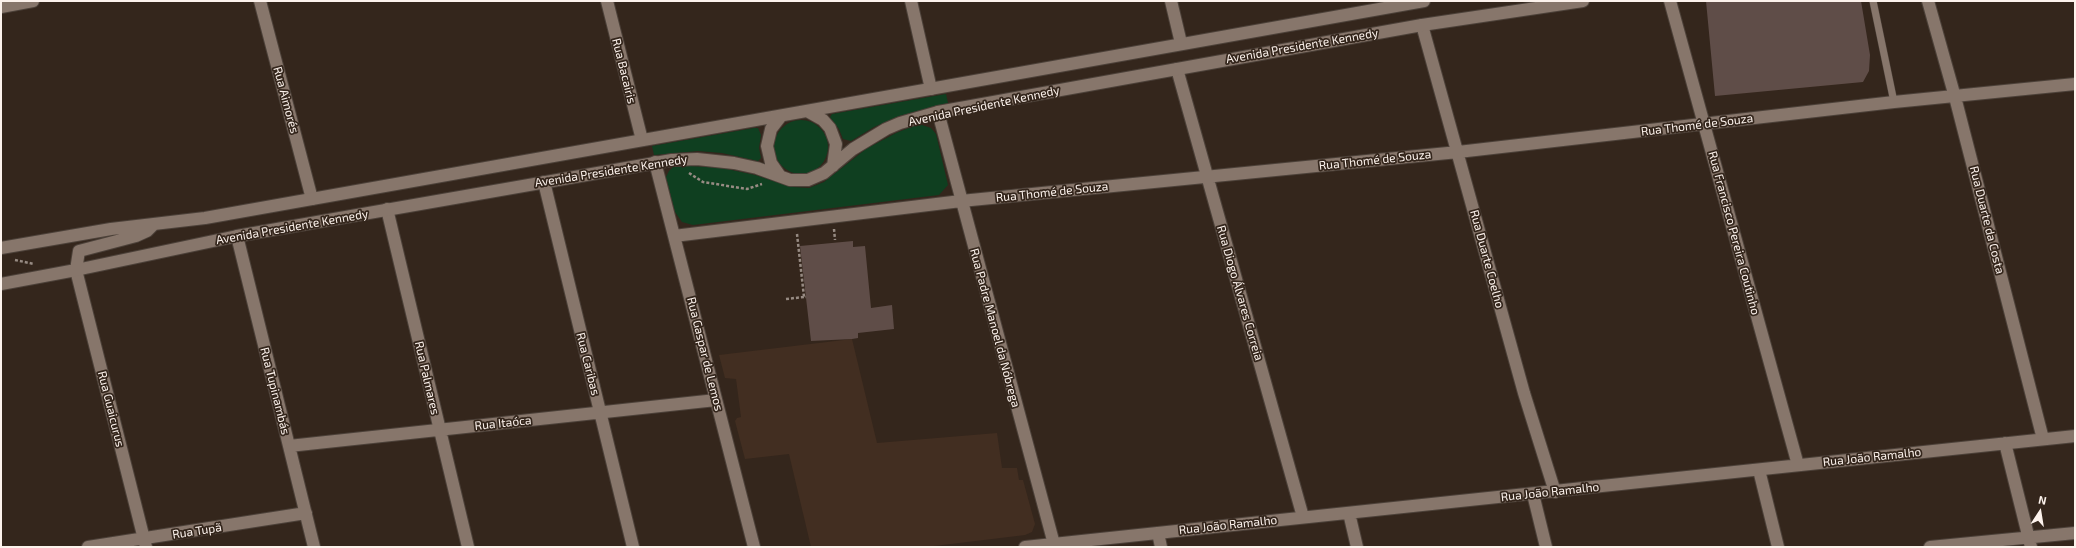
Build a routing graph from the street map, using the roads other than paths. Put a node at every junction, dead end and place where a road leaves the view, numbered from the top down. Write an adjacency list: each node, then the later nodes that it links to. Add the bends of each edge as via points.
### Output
1 (33, 1): 11 (street)
2 (260, 1): 30 (street, Rua Aimorés)
3 (607, 1): 23 (street, Rua Bacairis)
4 (910, 1): 16 (street)
5 (1171, 1): 13 (street)
6 (1424, 1): 13 (street, Avenida Presidente Kennedy)
7 (1583, 1): 12 (street, Avenida Presidente Kennedy)
8 (1670, 1): 22 (street, Rua Francisco Pereira Coutinho)
9 (1873, 1): 18 (lane)
10 (1928, 1): 17 (street, Rua Duarte da Costa)
11 (1, 7)
12 (1422, 25): 14 (street, Avenida Presidente Kennedy); 24 (street, Rua Duarte Coelho)
13 (1181, 43): 16 (street, Avenida Presidente Kennedy)
14 (1177, 69): 20 (street, Avenida Presidente Kennedy); 28 (street, Rua Diogo Álvares Correia)
15 (2075, 84): 17 (street, Rua Thomé de Souza)
16 (931, 89): 19 (street, Avenida Presidente Kennedy)
17 (1955, 97): 18 (street, Rua Thomé de Souza); 43 (street, Rua Duarte da Costa)
18 (1894, 102): 22 (street, Rua Thomé de Souza)
19 (807, 111): 21 (street, Avenida Presidente Kennedy); 26 (street, via 820,118 830,128 836,144)
20 (938, 112): 26 (street, Avenida Presidente Kennedy, via 900,123 886,130 853,149); 31 (street, Rua Padre Manoel da Nóbrega)
21 (781, 116): 23 (street, Avenida Presidente Kennedy); 27 (street, via 771,129 767,146 771,163)
22 (1704, 125): 24 (street, Rua Thomé de Souza); 46 (street, Rua Francisco Pereira Coutinho)
23 (642, 140): 30 (street, Avenida Presidente Kennedy)
24 (1458, 152): 28 (street, Rua Thomé de Souza); 48 (street, Rua Duarte Coelho, via 1524,393)
25 (655, 162): 27 (street, Avenida Presidente Kennedy, via 685,158 734,163); 29 (street, Avenida Presidente Kennedy); 35 (street, Rua Gaspar de Lemos)
26 (832, 166): 27 (street, Avenida Presidente Kennedy, via 824,173 808,180 790,180)
27 (780, 176)
28 (1207, 176): 31 (street, Rua Thomé de Souza); 52 (street, Rua Diogo Álvares Correia)
29 (544, 182): 32 (street, Avenida Presidente Kennedy); 40 (street, Rua Caribas)
30 (312, 199): 33 (street, Avenida Presidente Kennedy)
31 (961, 202): 35 (street, Rua Thomé de Souza); 57 (street, Rua Padre Manoel da Nóbrega)
32 (387, 209): 34 (street, Avenida Presidente Kennedy); 41 (street, Rua Palmares)
33 (154, 224): 36 (street, Avenida Presidente Kennedy); 37 (street, via 148,231 136,236 79,251)
34 (237, 236): 37 (street, Avenida Presidente Kennedy); 45 (street, Rua Tupinambás)
35 (674, 236): 39 (street, Rua Gaspar de Lemos)
36 (1, 248)
37 (76, 270): 38 (street, Avenida Presidente Kennedy); 56 (street, Rua Guaicurus)
38 (1, 284)
39 (716, 400): 40 (street, Rua Itaóca); 62 (street, Rua Gaspar de Lemos)
40 (600, 413): 41 (street, Rua Itaóca); 61 (street, Rua Caribas)
41 (440, 430): 45 (street, Rua Itaóca); 60 (street, Rua Palmares)
42 (2075, 436): 43 (street, Rua João Ramalho)
43 (2043, 439): 44 (street, Rua João Ramalho)
44 (2005, 443): 46 (street, Rua João Ramalho); 55 (street)
45 (289, 446): 50 (street, Rua Tupinambás)
46 (1798, 465): 47 (street, Rua João Ramalho)
47 (1759, 470): 48 (street, Rua João Ramalho); 67 (street)
48 (1555, 492): 49 (street, Rua João Ramalho)
49 (1534, 494): 51 (street, Rua João Ramalho); 66 (street)
50 (306, 513): 56 (street, Rua Tupã); 59 (street, Rua Tupinambás)
51 (1349, 513): 52 (street, Rua João Ramalho); 65 (street)
52 (1303, 517): 53 (street, Rua João Ramalho)
53 (1158, 533): 57 (street, Rua João Ramalho); 64 (street)
54 (2075, 533): 55 (street)
55 (2030, 542): 68 (street)
56 (145, 543): 58 (street, Rua Tupã)
57 (1054, 544): 63 (street, Rua João Ramalho)
58 (88, 547)
59 (314, 547)
60 (468, 547)
61 (633, 547)
62 (754, 547)
63 (1025, 547)
64 (1161, 547)
65 (1357, 547)
66 (1546, 547)
67 (1778, 547)
68 (1930, 547)

